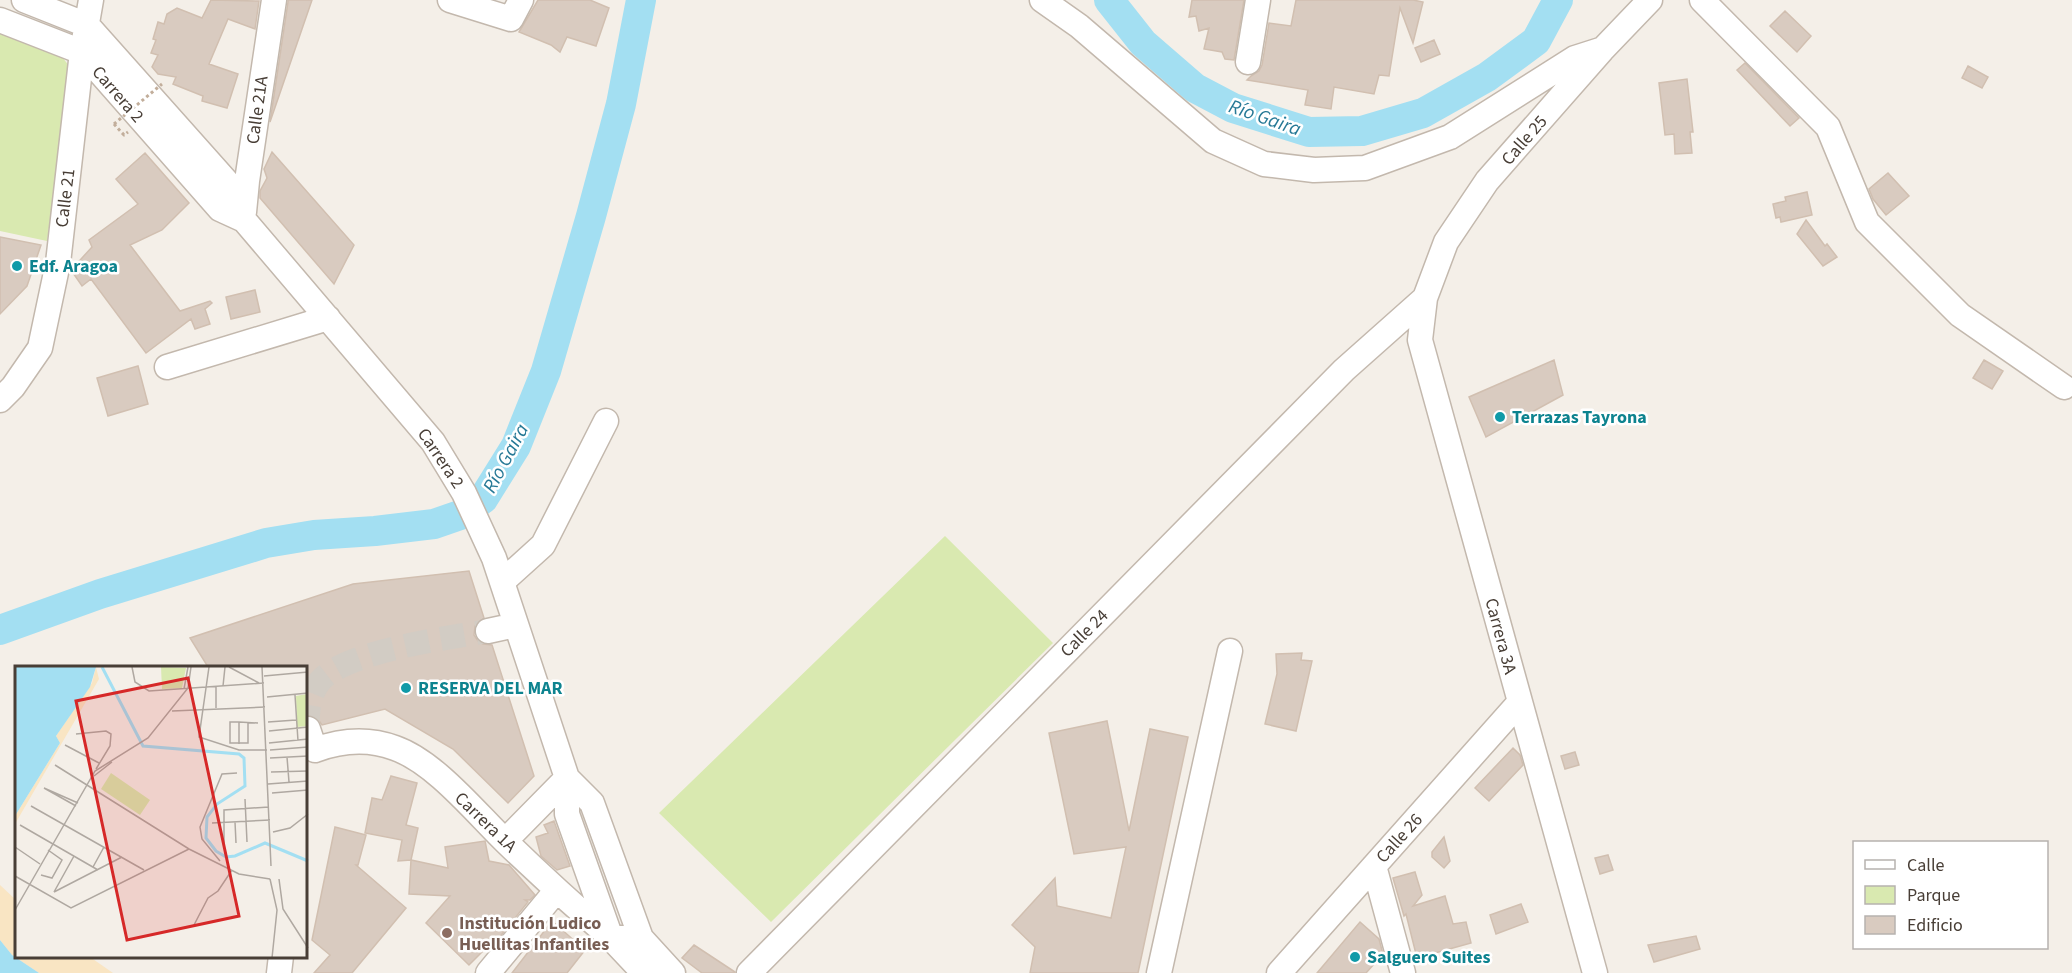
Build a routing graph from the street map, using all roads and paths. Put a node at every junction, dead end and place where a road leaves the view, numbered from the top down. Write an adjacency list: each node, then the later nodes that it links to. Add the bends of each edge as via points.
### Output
1 (24, 0): 11 (street, Carrera 2)
2 (91, 0): 11 (street, Calle 21)
3 (274, 0): 17 (street, Calle 21A)
4 (450, 0): 9 (street)
5 (1042, 0): 12 (street, via 1079,26 1213,141 1264,164 1314,170 1365,168 1450,136 1575,58)
6 (1258, 0): 14 (street)
7 (1650, 0): 12 (street, Calle 25)
8 (1702, 0): 21 (street, via 1828,127 1867,222 1960,315)
9 (516, 9)
10 (0, 20): 13 (street, Carrera 2)
11 (87, 25): 13 (street, Calle 21); 17 (street, Carrera 2, via 234,190)
12 (1602, 50): 18 (street, Calle 25, via 1487,181 1446,242)
13 (82, 52): 17 (street, Carrera 2, via 220,209); 22 (street, Calle 21, via 58,263 40,348)
14 (1248, 62)
15 (162, 84): 16 (path, bridge)
16 (114, 124)
17 (244, 220): 19 (street, Carrera 2)
18 (1425, 298): 28 (street, Carrera 3A, via 1420,340); 41 (street, Calle 24, via 1344,370)
19 (328, 318): 20 (street); 24 (street, Carrera 2, via 433,442 464,493)
20 (166, 367)
21 (2064, 387)
22 (7, 394)
23 (606, 421): 24 (street, via 543,545)
24 (502, 582): 25 (street, Carrera 2)
25 (516, 625): 26 (street); 30 (street, Carrera 2)
26 (488, 631)
27 (1230, 651): 42 (street)
28 (1519, 703): 32 (street, Calle 26); 45 (street, Carrera 3A)
29 (310, 750): 31 (street, Carrera 1A, via 336,742 365,740 397,748 430,767)
30 (567, 778): 31 (street); 34 (street, Carrera 2, via 567,814); 35 (street, Carrera 2, via 592,803)
31 (505, 841): 33 (street, Carrera 1A)
32 (1374, 866): 43 (street, Calle 26); 44 (street)
33 (556, 891): 34 (street, Carrera 1A); 38 (street)
34 (611, 938): 35 (street); 39 (street, Carrera 2)
35 (641, 938): 40 (street, Carrera 2)
36 (281, 958): 37 (street)
37 (279, 973)
38 (488, 973)
39 (644, 973)
40 (673, 973)
41 (748, 973)
42 (1159, 973)
43 (1280, 973)
44 (1403, 973)
45 (1595, 973)

